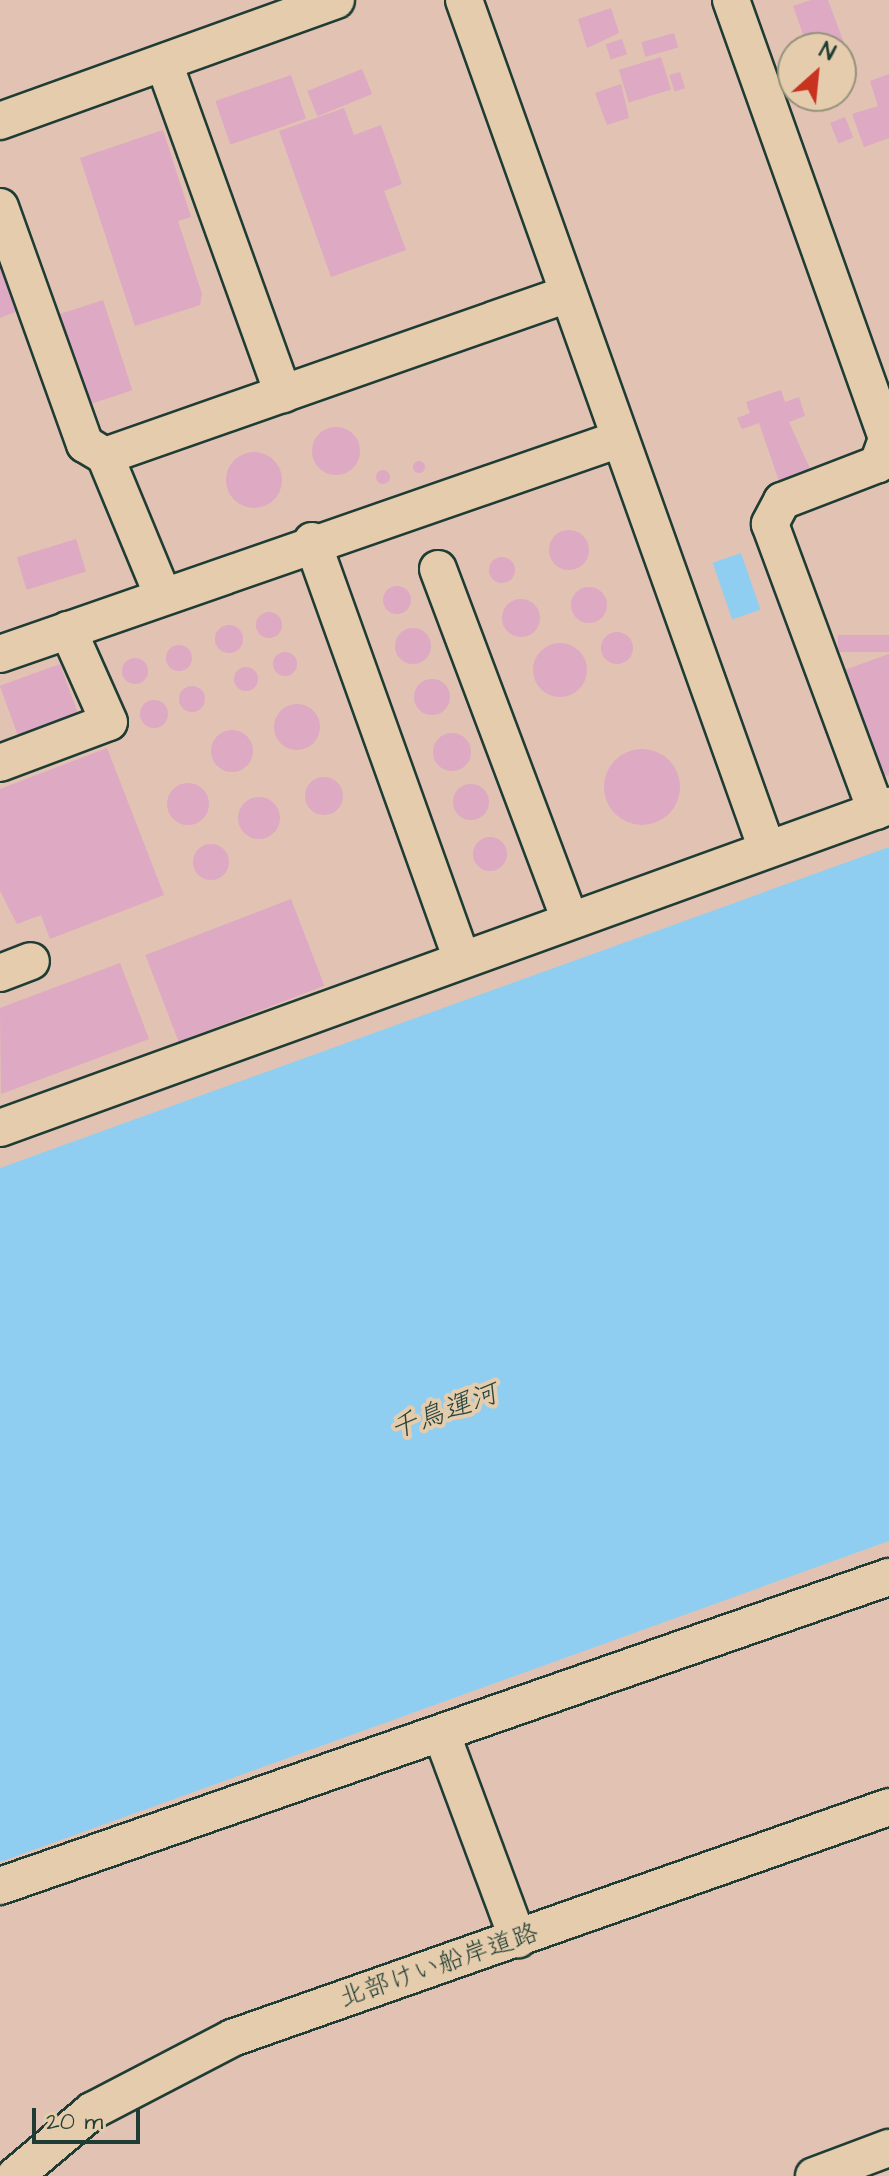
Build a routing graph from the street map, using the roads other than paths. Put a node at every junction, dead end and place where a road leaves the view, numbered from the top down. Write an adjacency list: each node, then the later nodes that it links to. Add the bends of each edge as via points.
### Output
1 (336, 0): 4 (street)
2 (464, 0): 7 (street)
3 (731, 0): 17 (street, via 887,439 878,464 782,501 770,524)
4 (164, 63): 5 (street); 8 (street)
5 (0, 121)
6 (0, 207): 10 (street, via 85,444)
7 (568, 294): 8 (street); 9 (street)
8 (283, 394): 10 (street)
9 (619, 439): 11 (street); 18 (street)
10 (105, 456): 13 (street)
11 (312, 541): 13 (street); 20 (street)
12 (438, 569): 19 (street)
13 (163, 596): 14 (street)
14 (68, 630): 15 (street); 16 (street, via 109,722)
15 (0, 654)
16 (0, 763)
17 (883, 808): 18 (street)
18 (767, 849): 19 (street)
19 (570, 920): 20 (street)
20 (462, 959): 21 (street)
21 (0, 1128)
22 (889, 1577): 23 (street)
23 (442, 1735): 25 (street); 26 (street)
24 (889, 1807): 26 (street, 北部けい船岸道路)
25 (0, 1886)
26 (518, 1939): 28 (street, 北部けい船岸道路, via 232,2038 92,2111)
27 (889, 2148): 29 (street)
28 (15, 2176)
29 (814, 2176)

